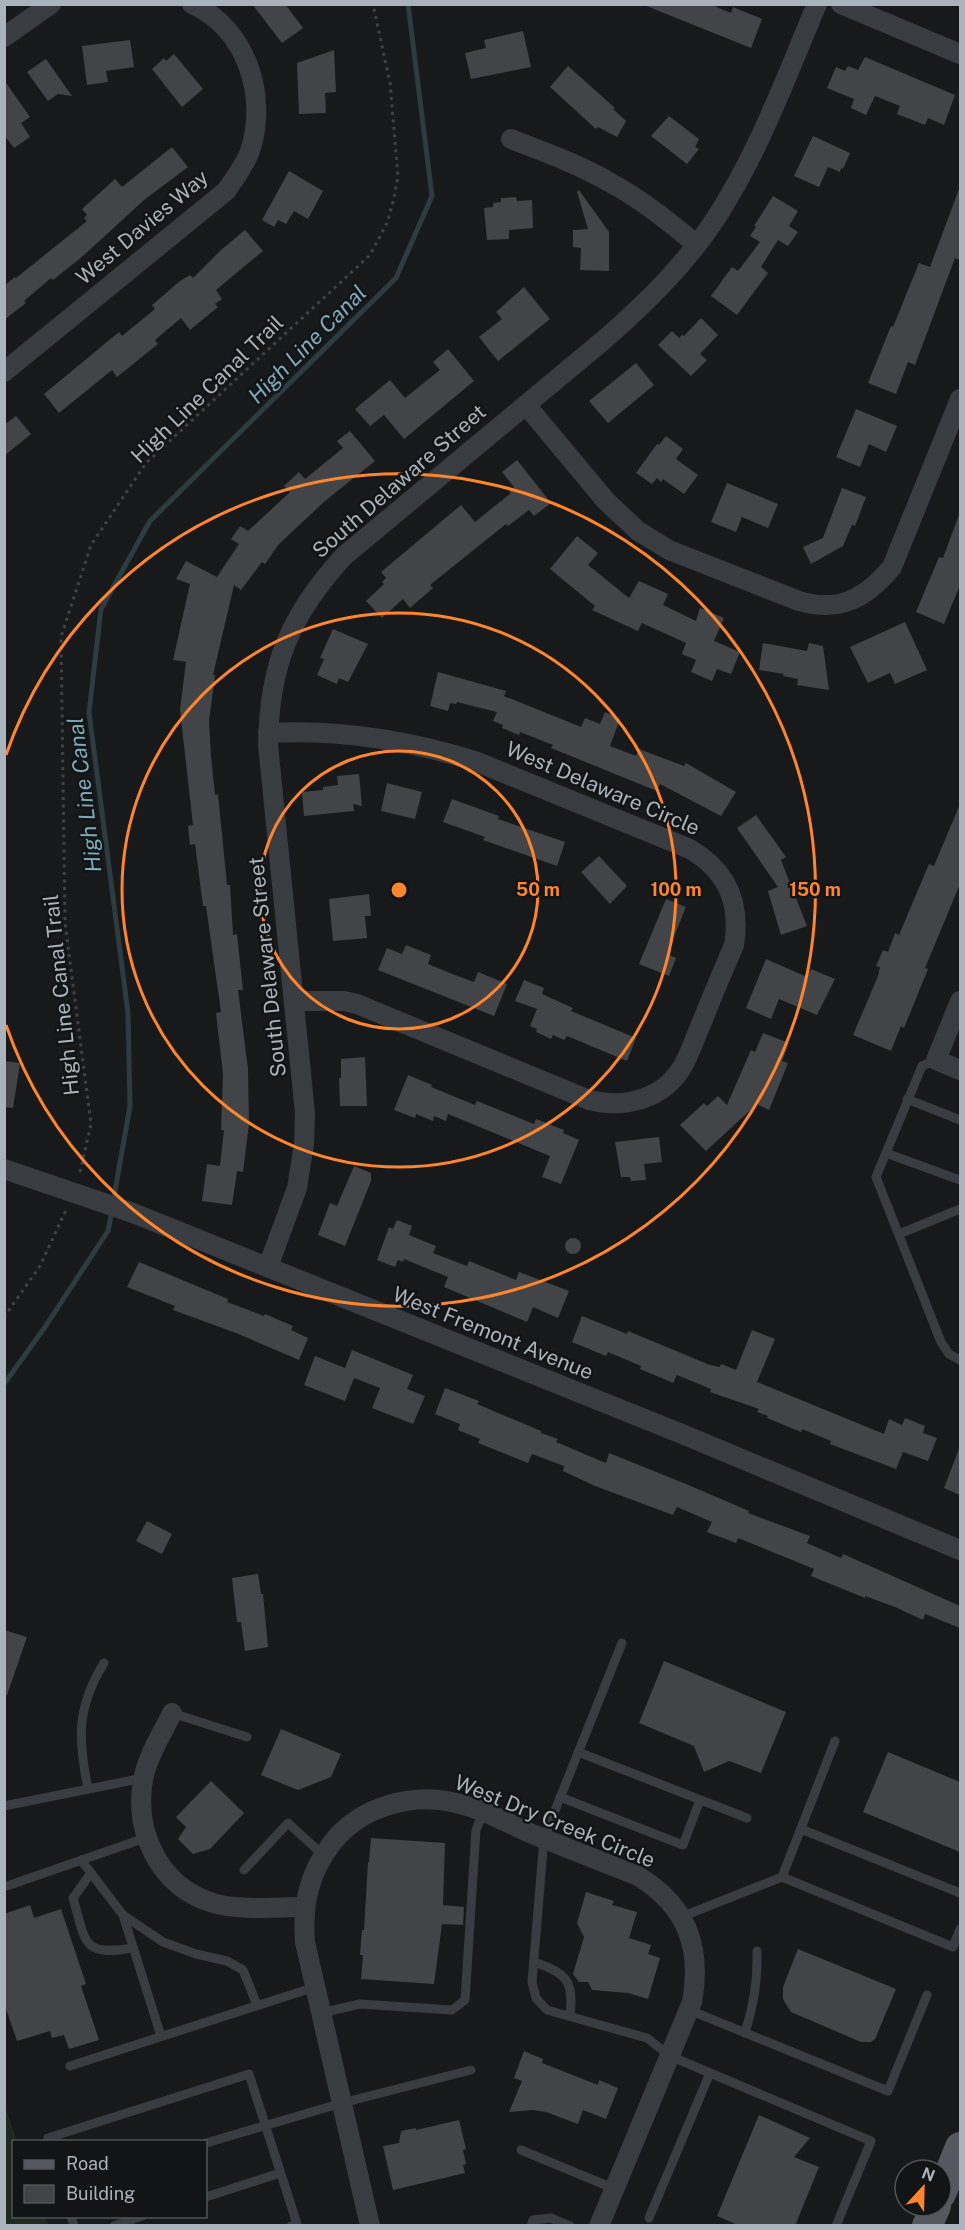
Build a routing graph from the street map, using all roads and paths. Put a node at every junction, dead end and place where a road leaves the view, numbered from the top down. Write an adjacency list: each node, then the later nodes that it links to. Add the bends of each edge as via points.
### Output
1 (51, 4): 6 (street)
2 (192, 4): 10 (street, West Davies Way, via 227,30 247,62 254,84 255,126 242,168 226,191)
3 (373, 4): 22 (path, High Line Canal Trail, via 390,83 398,177 379,240 370,255 146,464 91,544 61,637 65,922 91,1124)
4 (817, 4): 9 (street, South Delaware Street, via 746,168)
5 (841, 4): 7 (street)
6 (4, 37)
7 (960, 54)
8 (511, 139): 9 (street, via 609,182 652,208)
9 (696, 244): 12 (street, South Delaware Street, via 643,305)
10 (4, 372)
11 (960, 399): 12 (street, via 892,567 865,594 834,605 799,601 669,550 638,531 606,501)
12 (526, 405): 13 (street, South Delaware Street, via 344,556 320,581 288,635 278,662 269,704)
13 (268, 733): 14 (street, South Delaware Street); 14 (street, West Delaware Circle, via 341,733 440,750 690,849 720,874 733,902 736,927 734,945 684,1065 656,1093 627,1104 589,1100 357,1004)
14 (295, 1001): 27 (street, South Delaware Street, via 304,1143 297,1188)
15 (960, 1001): 16 (street)
16 (936, 1060): 17 (street); 18 (lane, via 922,1066)
17 (960, 1070)
18 (907, 1099): 19 (lane); 20 (lane)
19 (960, 1120)
20 (886, 1153): 23 (lane); 26 (lane, via 876,1177)
21 (4, 1169): 27 (street, West Fremont Avenue, via 133,1213)
22 (80, 1172)
23 (960, 1180)
24 (68, 1206): 28 (path, via 40,1266)
25 (960, 1209): 26 (lane)
26 (898, 1234): 29 (lane, via 941,1342 949,1354)
27 (268, 1266): 30 (street, West Fremont Avenue)
28 (4, 1317)
29 (960, 1360)
30 (960, 1550)
31 (622, 1643): 36 (lane)
32 (104, 1663): 38 (lane, via 92,1682 82,1713 80,1749)
33 (172, 1713): 34 (lane); 37 (street)
34 (247, 1737)
35 (835, 1741): 44 (lane)
36 (578, 1752): 39 (lane); 40 (lane)
37 (143, 1778): 38 (lane); 45 (street, via 141,1802)
38 (88, 1789): 41 (lane)
39 (560, 1797): 40 (lane, via 683,1845); 46 (lane)
40 (700, 1800): 43 (lane)
41 (4, 1806)
42 (483, 1813): 46 (street, West Dry Creek Circle); 47 (street, West Dry Creek Circle, via 441,1800 403,1801 360,1818); 65 (lane, via 476,1830 465,2000 452,2010 360,2004)
43 (747, 1818)
44 (801, 1829): 51 (lane); 53 (lane)
45 (146, 1838): 48 (lane); 54 (street, via 151,1852 173,1880 213,1903)
46 (544, 1838): 56 (street, West Dry Creek Circle, via 638,1876 664,1894); 60 (lane)
47 (322, 1856): 49 (lane, via 288,1823); 54 (street, West Dry Creek Circle, via 308,1887)
48 (81, 1860): 50 (lane); 52 (lane)
49 (243, 1870)
50 (91, 1873): 55 (lane); 58 (lane, via 73,1898 87,1942 95,1950)
51 (782, 1877): 56 (lane); 57 (lane, via 953,1947)
52 (7, 1886)
53 (960, 1893)
54 (304, 1908): 61 (street, West Dry Creek Circle, via 305,1942)
55 (123, 1915): 58 (lane); 63 (lane, via 163,1942 227,1961 243,1970)
56 (681, 1917): 64 (street, West Dry Creek Circle, via 696,1963)
57 (960, 1929)
58 (133, 1948): 68 (lane)
59 (757, 1951): 67 (lane, via 755,2002)
60 (534, 1962): 66 (lane, via 555,1969 566,1980 573,1994); 66 (lane, via 532,1982 536,1998 547,2010)
61 (315, 1987): 63 (lane); 65 (street, West Dry Creek Circle)
62 (927, 1995): 67 (lane, via 888,2091)
63 (257, 2005): 68 (lane)
64 (689, 2010): 67 (lane); 69 (street, West Dry Creek Circle)
65 (321, 2013): 73 (street, West Dry Creek Circle)
66 (570, 2016): 69 (lane, via 647,2038)
67 (745, 2033)
68 (161, 2036): 70 (lane)
69 (670, 2056): 72 (lane); 81 (street, West Dry Creek Circle)
70 (70, 2066)
71 (471, 2070): 73 (lane)
72 (710, 2073): 84 (lane); 91 (lane, via 871,2141)
73 (342, 2103): 74 (lane); 87 (street, West Dry Creek Circle)
74 (265, 2126): 75 (lane, via 249,2074); 76 (lane); 80 (lane)
75 (48, 2140)
76 (207, 2143)
77 (960, 2147): 79 (main road)
78 (521, 2150): 81 (lane)
79 (953, 2164)
80 (280, 2173): 82 (lane); 85 (lane)
81 (615, 2189): 90 (street, West Dry Creek Circle)
82 (207, 2197)
83 (139, 2218): 86 (lane)
84 (649, 2218)
85 (295, 2225)
86 (114, 2226)
87 (370, 2226)
88 (531, 2226): 89 (lane, via 533,2220 551,2218)
89 (570, 2226)
90 (599, 2226)
91 (836, 2226)

